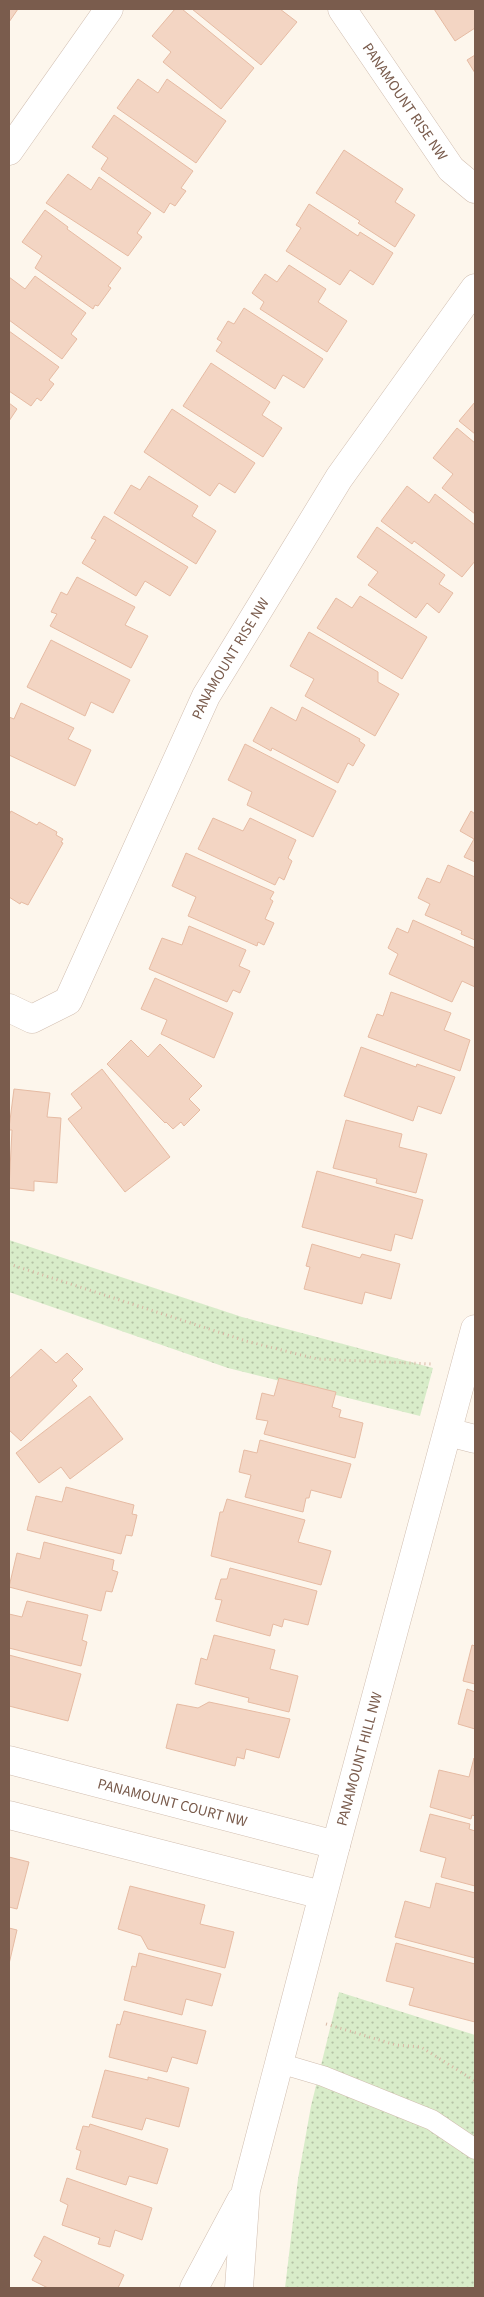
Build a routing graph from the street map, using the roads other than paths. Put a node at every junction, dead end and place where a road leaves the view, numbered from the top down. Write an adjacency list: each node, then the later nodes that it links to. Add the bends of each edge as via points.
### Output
1 (109, 9): 3 (street)
2 (342, 9): 4 (street, PANAMOUNT RISE NW, via 451,169)
3 (9, 151)
4 (475, 189)
5 (475, 288): 6 (street, PANAMOUNT RISE NW, via 339,478 206,696 68,1001 32,1019)
6 (9, 1008)
7 (475, 1329): 8 (street, PANAMOUNT HILL NW)
8 (469, 1375): 9 (street, PANAMOUNT HILL NW)
9 (448, 1432): 10 (street); 13 (street, PANAMOUNT HILL NW)
10 (475, 1439)
11 (9, 1760): 13 (street, PANAMOUNT COURT NW)
12 (9, 1815): 14 (street)
13 (336, 1845): 14 (street, PANAMOUNT HILL NW)
14 (322, 1895): 15 (street, PANAMOUNT HILL NW)
15 (279, 2063): 16 (lane, via 323,2076 432,2120); 17 (street, PANAMOUNT HILL NW)
16 (475, 2149)
17 (246, 2190): 18 (street, PANAMOUNT HILL NW); 19 (street, PANAMOUNT HILL NW)
18 (194, 2288)
19 (239, 2288)

